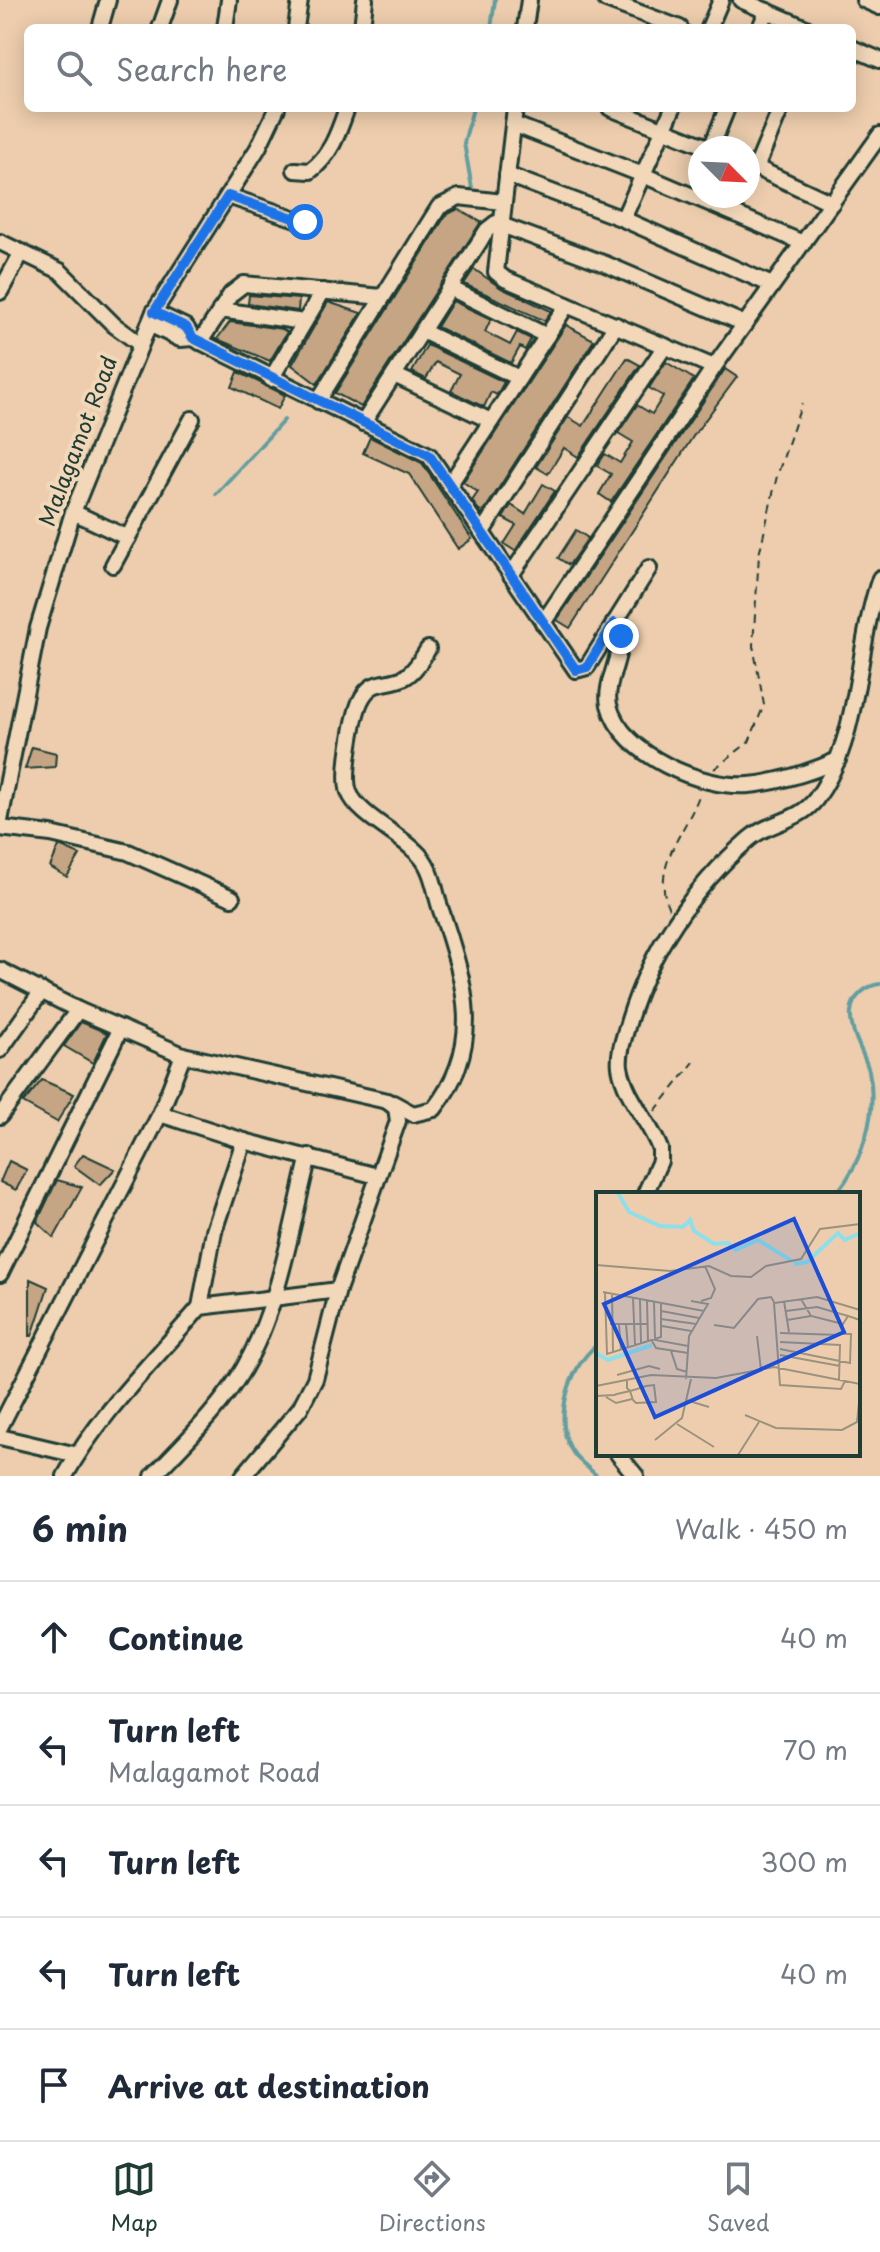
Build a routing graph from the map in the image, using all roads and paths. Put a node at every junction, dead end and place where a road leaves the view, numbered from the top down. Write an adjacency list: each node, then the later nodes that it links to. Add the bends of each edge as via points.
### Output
1 (108, 0): 13 (street)
2 (170, 0): 14 (street)
3 (229, 0): 15 (street)
4 (300, 0): 16 (street)
5 (365, 0): 17 (street)
6 (529, 0): 18 (street)
7 (606, 0): 19 (street)
8 (721, 0): 20 (street)
9 (741, 0): 12 (street)
10 (864, 0): 11 (street)
11 (880, 7)
12 (767, 11): 21 (street); 22 (street)
13 (101, 24)
14 (161, 24)
15 (226, 24)
16 (297, 24)
17 (362, 24)
18 (531, 24)
19 (669, 24)
20 (711, 24)
21 (762, 24)
22 (797, 24)
23 (856, 50): 24 (street)
24 (880, 60)
25 (275, 112): 42 (street, Malagamot Road)
26 (345, 112): 38 (street, via 318,166)
27 (514, 112): 32 (street)
28 (621, 112): 33 (street)
29 (671, 112): 33 (street)
30 (725, 112): 35 (street)
31 (779, 112): 37 (street)
32 (513, 124): 40 (street); 41 (street)
33 (664, 128): 36 (street); 41 (street)
34 (880, 135): 44 (street)
35 (715, 136)
36 (688, 138)
37 (760, 150)
38 (295, 170)
39 (760, 170): 44 (street)
40 (507, 175): 43 (street); 45 (street)
41 (643, 175): 45 (street); 49 (street)
42 (228, 196): 46 (street); 58 (street, Malagamot Road)
43 (503, 202): 47 (street); 55 (street, via 459,197 446,201)
44 (832, 203): 49 (street)
45 (623, 219): 51 (street)
46 (305, 222)
47 (500, 223): 52 (street, via 487,230); 56 (street, via 496,272); 60 (street)
48 (0, 242): 50 (street)
49 (803, 243): 51 (street)
50 (22, 252): 54 (street); 65 (street, via 60,271)
51 (772, 285): 60 (street)
52 (450, 288): 62 (street); 63 (street)
53 (323, 291): 55 (street); 57 (street, via 244,284); 59 (street)
54 (0, 292)
55 (382, 297): 71 (street)
56 (567, 305): 61 (street); 63 (street)
57 (220, 310): 59 (street); 64 (street)
58 (152, 318): 64 (street, via 180,339); 65 (street, Malagamot Road)
59 (304, 322): 70 (street)
60 (745, 324): 67 (street)
61 (616, 325): 66 (street); 78 (street)
62 (422, 331): 68 (street); 69 (street)
63 (547, 336): 69 (street)
64 (196, 340): 70 (street)
65 (140, 344): 77 (street, Malagamot Road)
66 (665, 346): 67 (street); 82 (street)
67 (714, 367): 84 (street)
68 (394, 375): 74 (street); 75 (street)
69 (519, 378): 74 (street)
70 (271, 379): 71 (street)
71 (318, 401): 75 (street)
72 (802, 403): 88 (path, via 777,476 759,555 753,645 762,714 749,742)
73 (192, 419): 79 (street)
74 (491, 421): 76 (street)
75 (363, 423): 76 (street, via 429,455)
76 (450, 484): 78 (street)
77 (73, 512): 79 (street); 89 (street, Malagamot Road, via 38,628)
78 (482, 532): 82 (street)
79 (128, 538): 80 (street)
80 (113, 565)
81 (649, 568): 85 (street)
82 (511, 575): 84 (street)
83 (880, 578): 87 (street)
84 (543, 623): 85 (street, via 574,668 582,671)
85 (614, 623): 88 (street, via 621,636 609,705 617,723 638,748)
86 (428, 649): 100 (street, via 404,677 380,682 366,693 357,712 348,770 350,795 357,804 406,841 429,869 467,1010 461,1056 434,1109 413,1114)
87 (838, 759): 88 (street, via 749,785); 92 (street, via 810,806 751,838)
88 (702, 777): 92 (path, via 696,806 662,872 664,897)
89 (0, 821)
90 (0, 828): 91 (street, via 128,852)
91 (232, 898)
92 (677, 918): 103 (street, via 636,997 620,1053 622,1076)
93 (0, 970): 94 (street)
94 (42, 991): 95 (street); 97 (street)
95 (78, 1010): 96 (street); 102 (street)
96 (121, 1028): 98 (street); 108 (street)
97 (0, 1050)
98 (183, 1055): 100 (street); 101 (street)
99 (694, 1062): 103 (path)
100 (393, 1103): 106 (street, via 398,1121)
101 (160, 1114): 104 (street); 112 (street)
102 (0, 1116)
103 (647, 1122): 107 (street, via 660,1161)
104 (244, 1141): 105 (street); 111 (street, via 214,1231)
105 (309, 1156): 106 (street); 110 (street)
106 (377, 1176): 109 (street)
107 (646, 1192)
108 (0, 1274)
109 (338, 1290): 110 (street); 118 (street, via 307,1397)
110 (272, 1301): 111 (street); 117 (street, via 243,1370)
111 (200, 1307): 114 (street)
112 (2, 1434): 113 (street); 114 (street)
113 (0, 1454)
114 (77, 1455): 116 (street)
115 (620, 1456): 119 (street)
116 (65, 1476)
117 (153, 1476)
118 (243, 1476)
119 (636, 1476)

